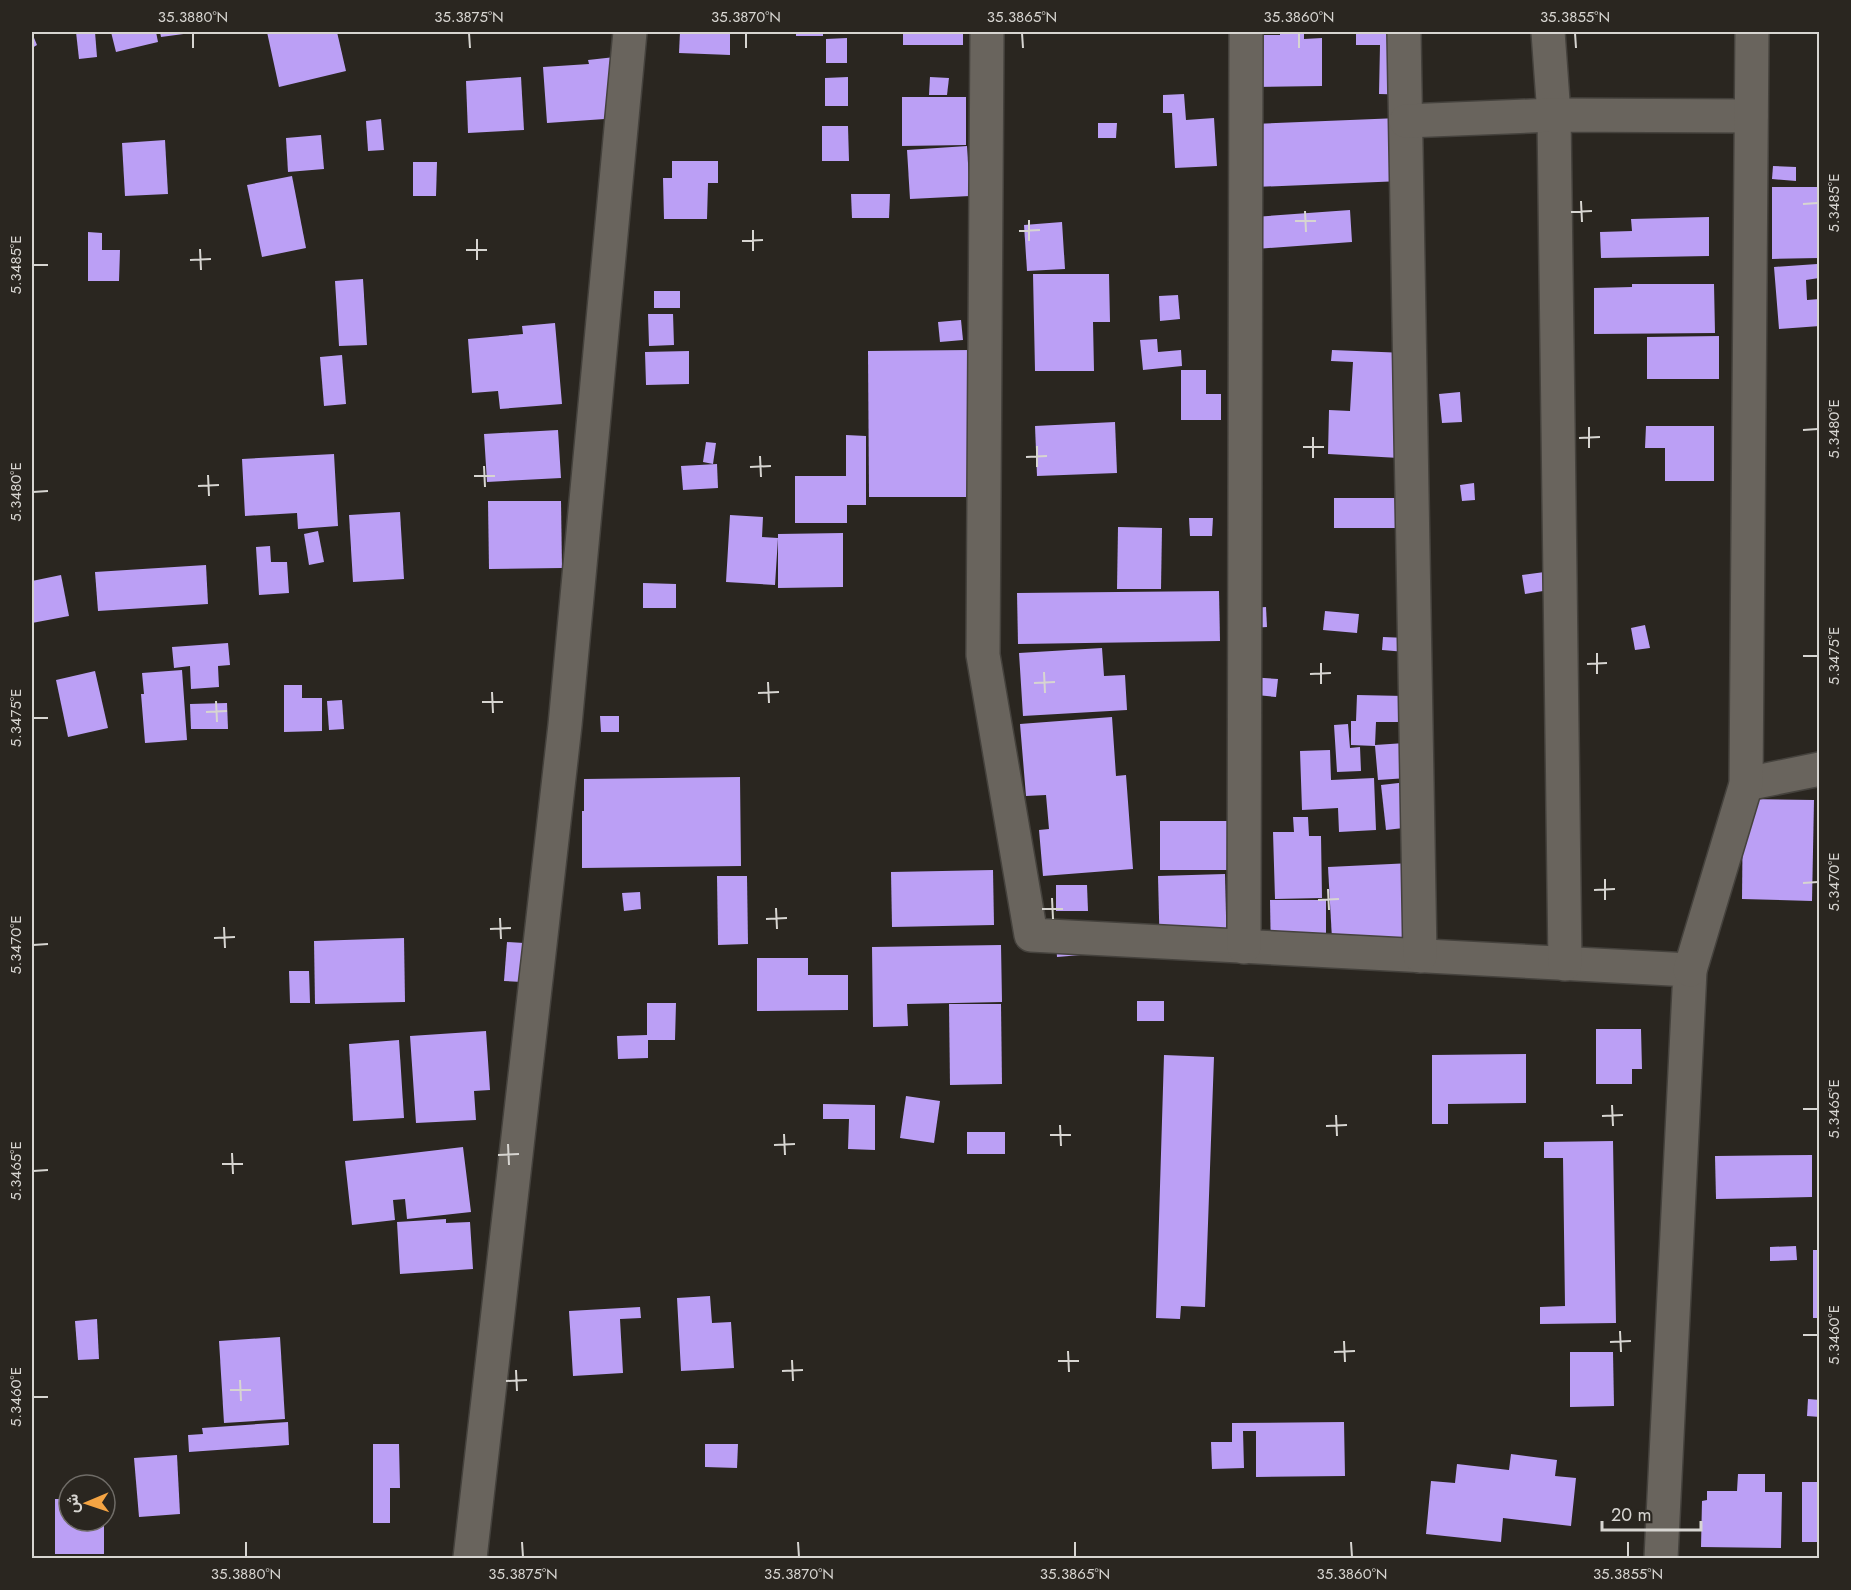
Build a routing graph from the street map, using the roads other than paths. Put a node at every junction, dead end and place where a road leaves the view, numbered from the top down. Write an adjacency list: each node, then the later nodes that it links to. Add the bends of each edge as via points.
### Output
1 (630, 32): 16 (street, via 565,724)
2 (987, 32): 12 (street, via 982,655 1031,935)
3 (1246, 32): 12 (street)
4 (1404, 32): 9 (street)
5 (1548, 32): 7 (street)
6 (1752, 32): 8 (street)
7 (1554, 116): 8 (street); 9 (street); 14 (street)
8 (1752, 116): 11 (street)
9 (1406, 121): 13 (street)
10 (1820, 769): 11 (street)
11 (1746, 784): 15 (street)
12 (1244, 947): 13 (street)
13 (1420, 956): 14 (street)
14 (1566, 964): 15 (street)
15 (1690, 970): 17 (street)
16 (470, 1558)
17 (1661, 1558)

